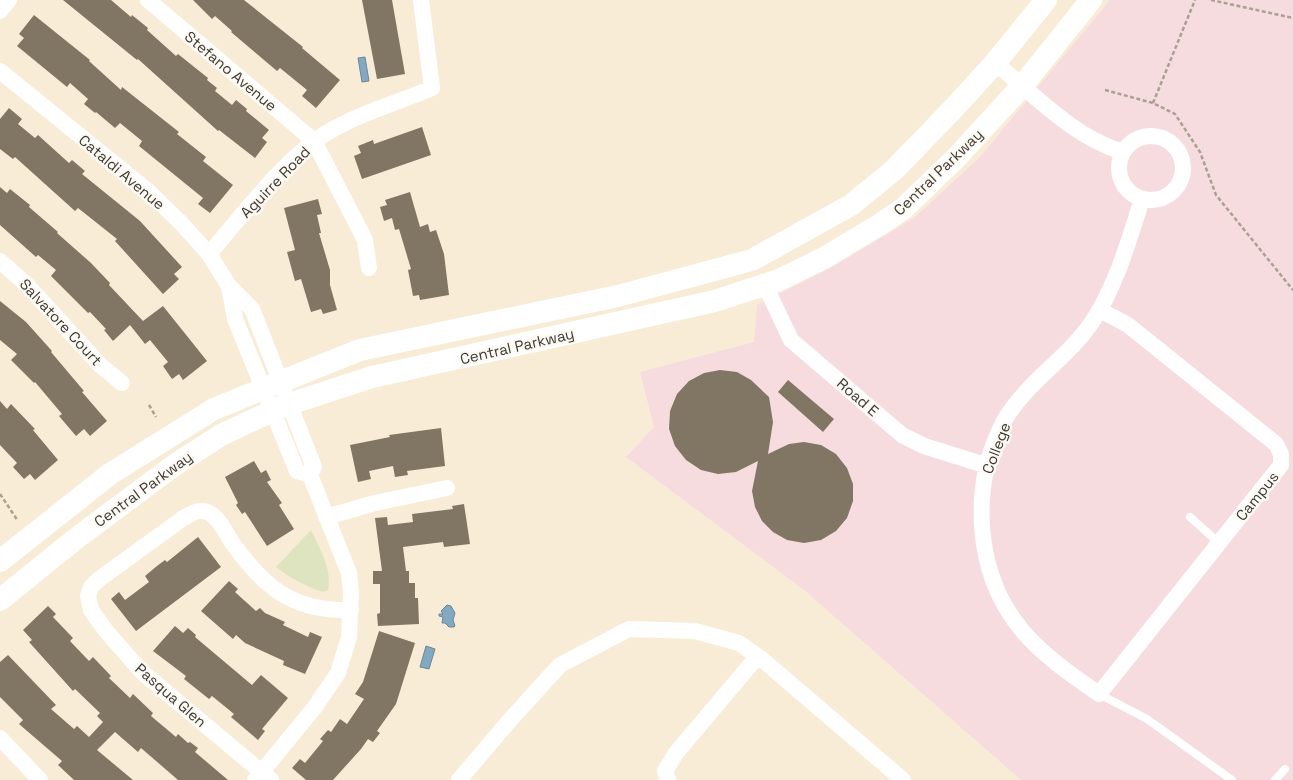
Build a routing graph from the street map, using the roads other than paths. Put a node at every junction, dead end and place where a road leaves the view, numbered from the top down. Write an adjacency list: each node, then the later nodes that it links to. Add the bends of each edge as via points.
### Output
1 (9, 0): 6 (street)
2 (148, 0): 10 (street, Stefano Avenue)
3 (421, 0): 10 (street, Aguirre Road, via 432,88 353,119)
4 (1046, 0): 7 (main road, Central Parkway)
5 (1091, 0): 9 (main road, Central Parkway)
6 (0, 11)
7 (995, 63): 9 (street); 19 (main road, Central Parkway, via 887,176 851,205 752,260 618,296 360,350)
8 (0, 72): 13 (street, Cataldi Avenue, via 148,192)
9 (1023, 85): 11 (street, via 1085,136); 16 (main road, Central Parkway, via 956,158 903,209 824,258)
10 (314, 141): 13 (street, Aguirre Road, via 272,181); 15 (street, via 365,240)
11 (1123, 152): 12 (street, via 1119,171 1121,180 1126,189); 12 (street, via 1137,139 1156,136 1173,144 1180,152 1184,170 1177,188 1162,199)
12 (1142, 199): 17 (street, College, via 1114,281)
13 (210, 254): 19 (street, Cataldi Avenue, via 229,286 252,309)
14 (0, 261): 18 (street, Salvatore Court, via 27,285 101,366)
15 (369, 268)
16 (765, 285): 19 (main road, Central Parkway, via 715,301); 20 (street, Road E, via 791,340 902,435 924,446)
17 (1100, 310): 20 (street, College, via 1080,339 1020,399 1004,421); 24 (street, Campus, via 1128,325 1276,444 1281,454 1281,465)
18 (122, 383)
19 (276, 395): 22 (street, Cataldi Avenue, via 297,471 310,475); 25 (main road, Central Parkway, via 214,409 110,474); 26 (main road, Central Parkway, via 221,436 176,464)
20 (988, 466): 29 (street, College, via 981,510 984,542 1002,601 1020,629 1035,644)
21 (447, 488): 22 (street)
22 (326, 517): 27 (street, via 349,573)
23 (1190, 517): 24 (lane)
24 (1219, 543): 29 (street, Campus)
25 (0, 562)
26 (0, 600)
27 (351, 610): 32 (street, via 349,637 338,673); 32 (street, Pasqua Glen, via 306,606 264,582 216,519 206,511 196,511 182,519 91,587 88,596 91,610 142,672)
28 (757, 656): 34 (street, via 739,643 695,631 629,629 560,665); 35 (street, via 676,753 664,771); 36 (street)
29 (1100, 694): 37 (lane, via 1147,719)
30 (0, 738): 33 (street)
31 (1285, 769): 38 (lane)
32 (263, 777)
33 (37, 779)
34 (459, 780)
35 (668, 780)
36 (903, 780)
37 (1232, 780)
38 (1275, 780)

